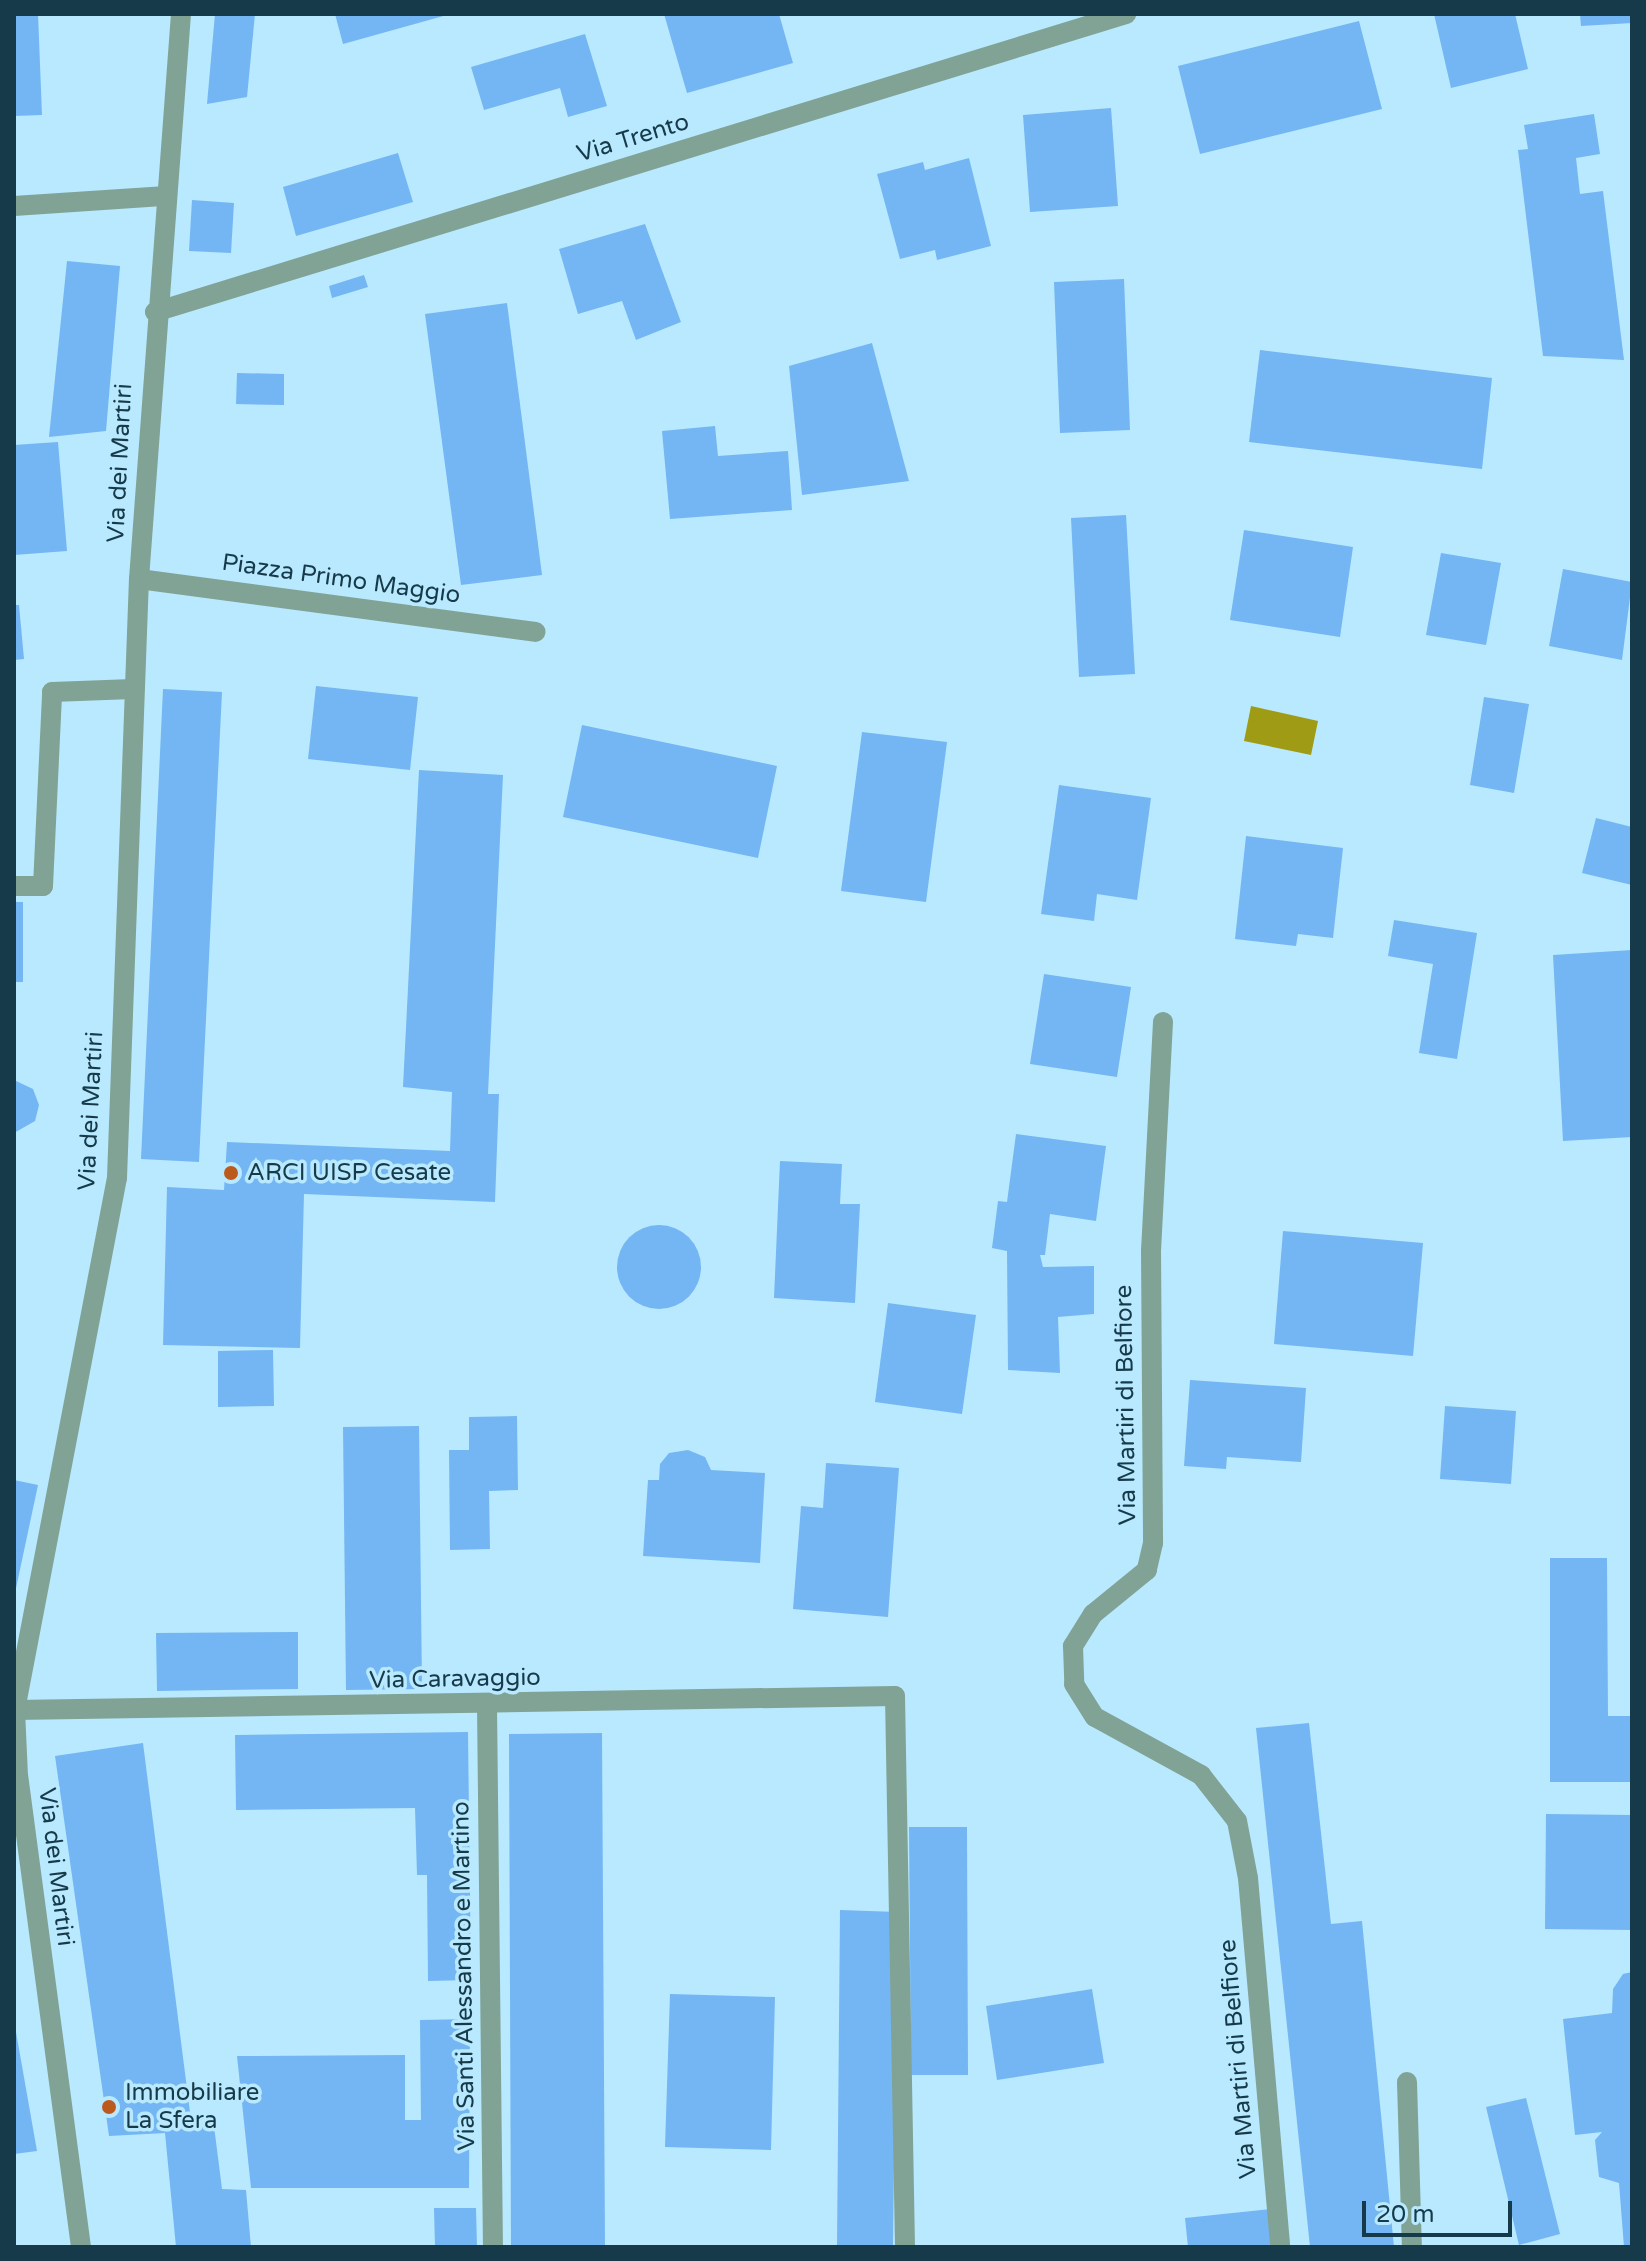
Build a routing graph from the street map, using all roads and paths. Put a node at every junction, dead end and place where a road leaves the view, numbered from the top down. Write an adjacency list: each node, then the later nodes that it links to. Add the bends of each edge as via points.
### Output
1 (181, 14): 3 (street, Via dei Martiri)
2 (1126, 14): 5 (street, Via Trento)
3 (163, 196): 4 (street); 5 (street, Via dei Martiri)
4 (14, 206)
5 (155, 312): 6 (street, Via dei Martiri)
6 (139, 579): 7 (street, Piazza Primo Maggio); 8 (street, Via dei Martiri)
7 (535, 632)
8 (133, 689): 9 (street, via 52,692 43,886); 12 (street, Via dei Martiri, via 117,1178)
9 (14, 886)
10 (1163, 1022): 18 (street, Via Martiri di Belfiore, via 1151,1250 1153,1543 1147,1570 1093,1614 1073,1646 1074,1684 1095,1717 1201,1775 1237,1821 1248,1878)
11 (487, 1705): 12 (street, Via Caravaggio); 16 (street, Via Santi Alessandro e Martino); 17 (street, Via Caravaggio, via 895,1696)
12 (15, 1710): 13 (street, Via dei Martiri)
13 (16, 1776): 15 (street, Via dei Martiri)
14 (1407, 2082): 19 (street)
15 (81, 2247)
16 (493, 2247)
17 (905, 2247)
18 (1280, 2247)
19 (1412, 2247)

